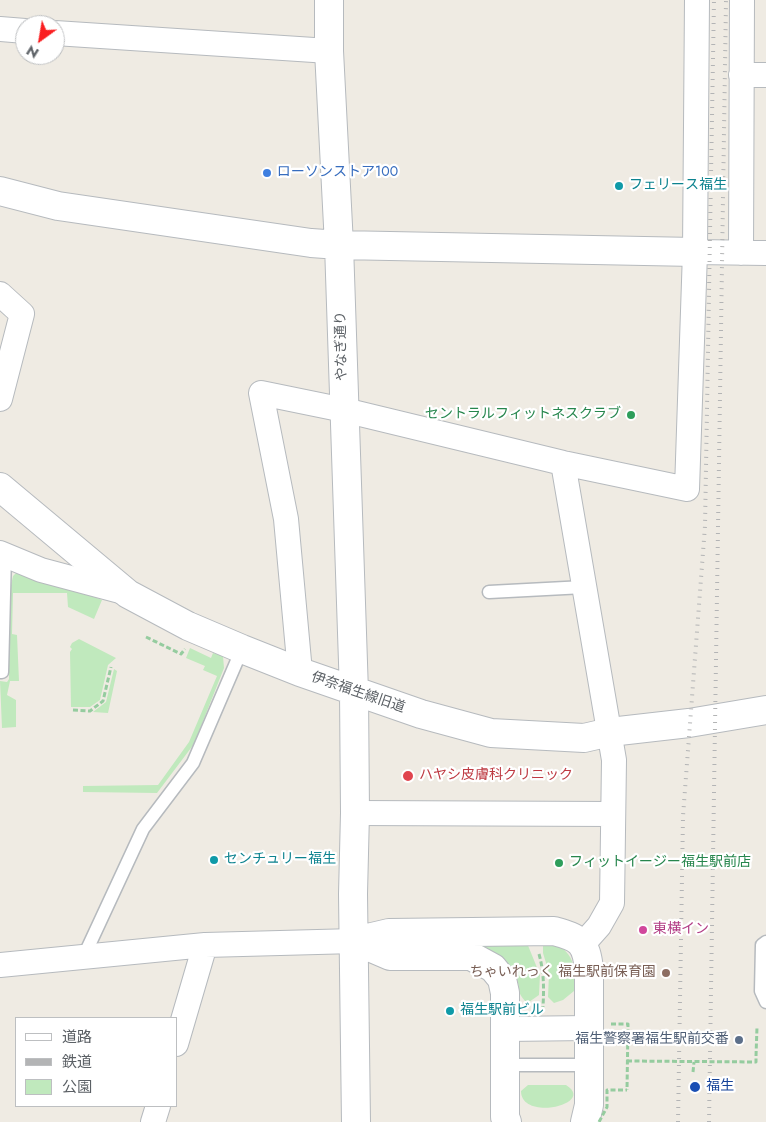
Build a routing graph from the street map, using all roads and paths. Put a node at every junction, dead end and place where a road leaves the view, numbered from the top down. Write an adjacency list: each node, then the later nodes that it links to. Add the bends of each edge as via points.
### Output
1 (329, 0): 7 (street, やなぎ通り)
2 (696, 0): 12 (street)
3 (742, 0): 8 (street)
4 (0, 29): 5 (street)
5 (15, 30)
6 (65, 34): 7 (street)
7 (330, 51): 11 (street, やなぎ通り)
8 (741, 75): 9 (street); 13 (street)
9 (766, 75)
10 (0, 191): 11 (street, via 58,206)
11 (340, 245): 12 (street); 17 (street, やなぎ通り)
12 (695, 252): 13 (street); 18 (street, via 686,489)
13 (741, 253): 14 (street)
14 (766, 253)
15 (0, 294): 16 (street, via 22,314)
16 (0, 399)
17 (344, 410): 18 (street); 27 (street, via 260,393 286,519); 28 (street, やなぎ通り)
18 (563, 463): 21 (street)
19 (0, 487): 23 (street, 伊奈福生線旧道)
20 (2, 554): 23 (street, via 41,570); 26 (lane)
21 (584, 587): 22 (lane); 31 (street)
22 (489, 592)
23 (128, 594): 24 (street, 伊奈福生線旧道, via 188,626)
24 (242, 649): 27 (street, 伊奈福生線旧道); 39 (lane, via 193,763 143,829)
25 (111, 667): 29 (path, via 104,701 90,711)
26 (0, 672)
27 (300, 672): 28 (street, 伊奈福生線旧道)
28 (354, 692): 31 (street, 伊奈福生線旧道, via 490,733 584,738); 32 (street, やなぎ通り)
29 (73, 710)
30 (766, 710): 31 (street, 伊奈福生線旧道)
31 (610, 732): 33 (street, via 614,760)
32 (355, 813): 33 (street); 34 (street, やなぎ通り)
33 (613, 814): 36 (street, via 612,902)
34 (355, 941): 36 (street, via 389,933 554,931 570,935); 37 (street); 45 (street, via 390,956 471,956 482,961 502,979); 54 (street, やなぎ通り)
35 (766, 942): 41 (lane, via 762,945 761,991)
36 (583, 944): 43 (street, via 588,954)
37 (205, 946): 39 (street); 46 (street)
38 (537, 950): 42 (path, via 544,982)
39 (84, 956): 40 (street)
40 (0, 965)
41 (766, 1002)
42 (543, 1007)
43 (599, 1026): 45 (street); 47 (path, bridge, via 628,1024); 50 (street)
44 (757, 1027): 48 (path, bridge, via 756,1062)
45 (506, 1029): 49 (street)
46 (178, 1037)
47 (627, 1061): 48 (path, bridge); 57 (path, bridge, via 627,1090 607,1090 607,1107)
48 (694, 1062): 51 (path)
49 (505, 1065): 50 (lane); 55 (street)
50 (588, 1065): 56 (street, via 588,1104)
51 (693, 1072)
52 (158, 1107): 53 (street)
53 (153, 1122)
54 (356, 1122)
55 (507, 1122)
56 (584, 1122)
57 (599, 1122)

